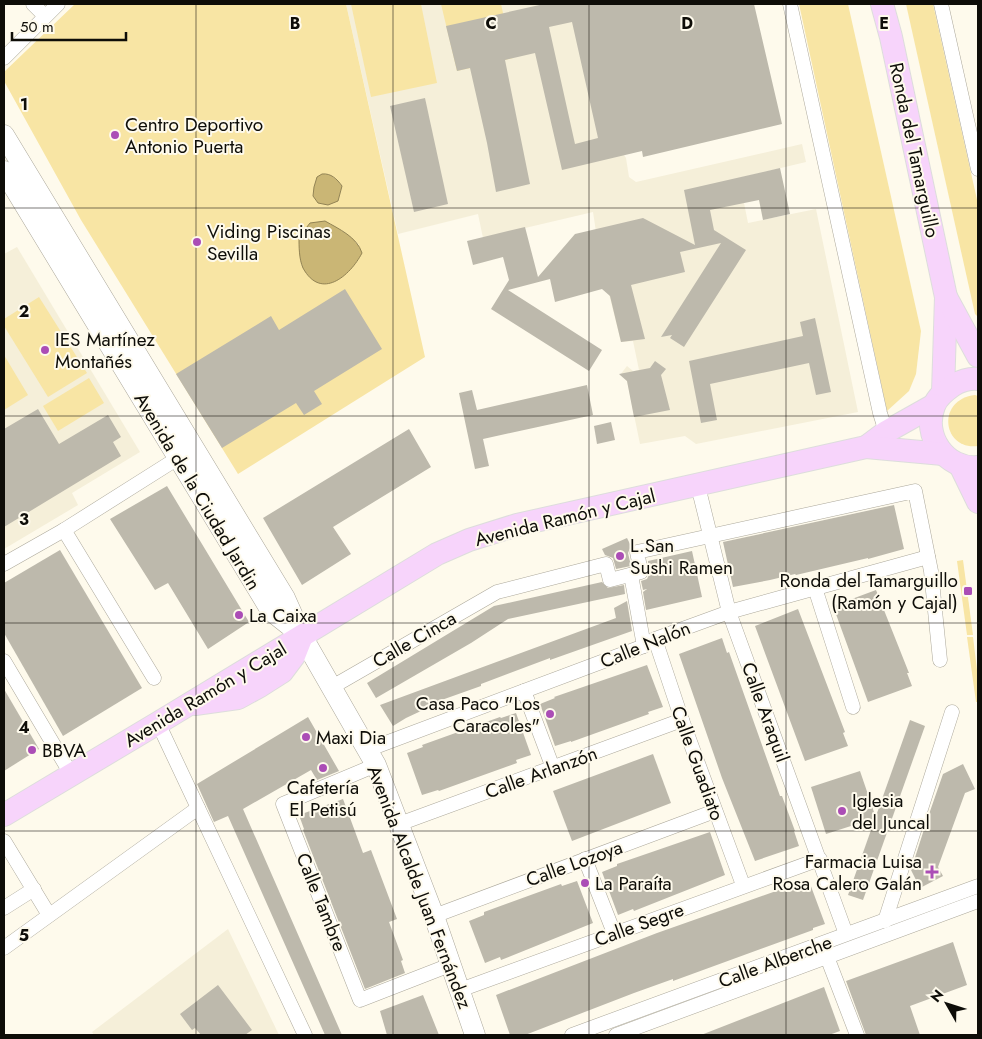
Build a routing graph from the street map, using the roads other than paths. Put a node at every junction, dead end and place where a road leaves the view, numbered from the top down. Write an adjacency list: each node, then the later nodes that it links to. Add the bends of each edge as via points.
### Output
1 (33, 4): 6 (street)
2 (58, 4): 6 (street)
3 (790, 4): 17 (street)
4 (882, 4): 13 (main road, Ronda del Tamarguillo)
5 (941, 4): 9 (street)
6 (45, 16): 7 (street)
7 (4, 58)
8 (978, 103): 9 (street)
9 (964, 106): 11 (street)
10 (4, 135): 30 (main road, Avenida de la Ciudad Jardin, via 285,598)
11 (978, 169)
12 (4, 172): 19 (main road, Avenida de la Ciudad Jardin)
13 (946, 297): 14 (main road, Ronda del Tamarguillo); 16 (main road, Ronda del Tamarguillo)
14 (978, 356)
15 (978, 379): 16 (main road, via 958,382)
16 (939, 399): 17 (main road); 20 (main road, Ronda del Tamarguillo, via 931,422 934,440)
17 (886, 432): 18 (main road)
18 (866, 447): 20 (main road); 21 (main road, Avenida Ramón y Cajal)
19 (178, 458): 23 (street); 30 (main road, Avenida de la Ciudad Jardin, via 271,611)
20 (960, 462): 22 (main road)
21 (698, 486): 24 (street, Calle Araquil); 30 (main road, Avenida Ramón y Cajal, via 517,525 469,540 438,554)
22 (978, 502)
23 (64, 530): 26 (street); 34 (street)
24 (710, 535): 25 (street, via 915,491); 27 (street, via 637,552 641,572); 29 (street, Calle Araquil)
25 (928, 557): 28 (street, Calle Nalón); 32 (street)
26 (4, 564)
27 (631, 575): 31 (street, Calle Guadiato); 35 (street, Calle Cinca, via 610,580 606,564 497,592)
28 (815, 588): 29 (street, Calle Nalón); 37 (street)
29 (728, 612): 31 (street, Calle Nalón); 51 (street, Calle Araquil)
30 (302, 636): 35 (main road, Avenida Alcalde Juan Fernández); 40 (main road, Avenida Ramón y Cajal)
31 (650, 643): 36 (street, Calle Nalón); 39 (street, Calle Guadiato)
32 (940, 660)
33 (4, 661): 43 (street)
34 (154, 678)
35 (332, 687): 41 (main road, Avenida Alcalde Juan Fernández)
36 (524, 691): 41 (street, Calle Nalón); 42 (street)
37 (852, 707)
38 (952, 712): 59 (street)
39 (682, 720): 42 (street, Calle Arlanzón); 46 (street, Calle Guadiato)
40 (158, 723): 43 (main road, Avenida Ramón y Cajal); 45 (street)
41 (372, 758): 44 (street, Calle Nalón); 48 (main road, Avenida Alcalde Juan Fernández)
42 (553, 768): 48 (street, Calle Arlanzón)
43 (71, 774): 47 (main road, Avenida Ramón y Cajal)
44 (283, 804): 65 (street, Calle Tambre, via 360,1000)
45 (198, 808): 57 (street); 68 (street)
46 (715, 811): 50 (street, Calle Lozoya); 52 (street, Calle Guadiato)
47 (4, 815)
48 (399, 824): 58 (main road, Avenida Alcalde Juan Fernández)
49 (4, 841): 54 (street)
50 (585, 859): 58 (street, Calle Lozoya); 60 (street)
51 (820, 859): 52 (street, Calle Segre); 61 (street, Calle Araquil)
52 (743, 885): 60 (street, Calle Segre)
53 (978, 886): 59 (street, Calle Alberche)
54 (34, 889): 56 (street); 57 (street)
55 (978, 901): 64 (street, Calle Alberche)
56 (4, 908)
57 (49, 915): 63 (street)
58 (434, 916): 65 (main road, Avenida Alcalde Juan Fernández)
59 (885, 920): 61 (street, Calle Alberche)
60 (614, 933): 66 (street, Calle Segre)
61 (846, 934): 62 (street, Calle Alberche)
62 (822, 944): 64 (street); 70 (street, Calle Alberche)
63 (4, 948)
64 (828, 957): 67 (street, Calle Alberche); 72 (street)
65 (450, 965): 66 (main road, Avenida Alcalde Juan Fernández)
66 (460, 990): 69 (main road, Avenida Alcalde Juan Fernández)
67 (645, 1030): 71 (street, Calle Alberche)
68 (306, 1035)
69 (475, 1035)
70 (572, 1035)
71 (616, 1035)
72 (857, 1035)

